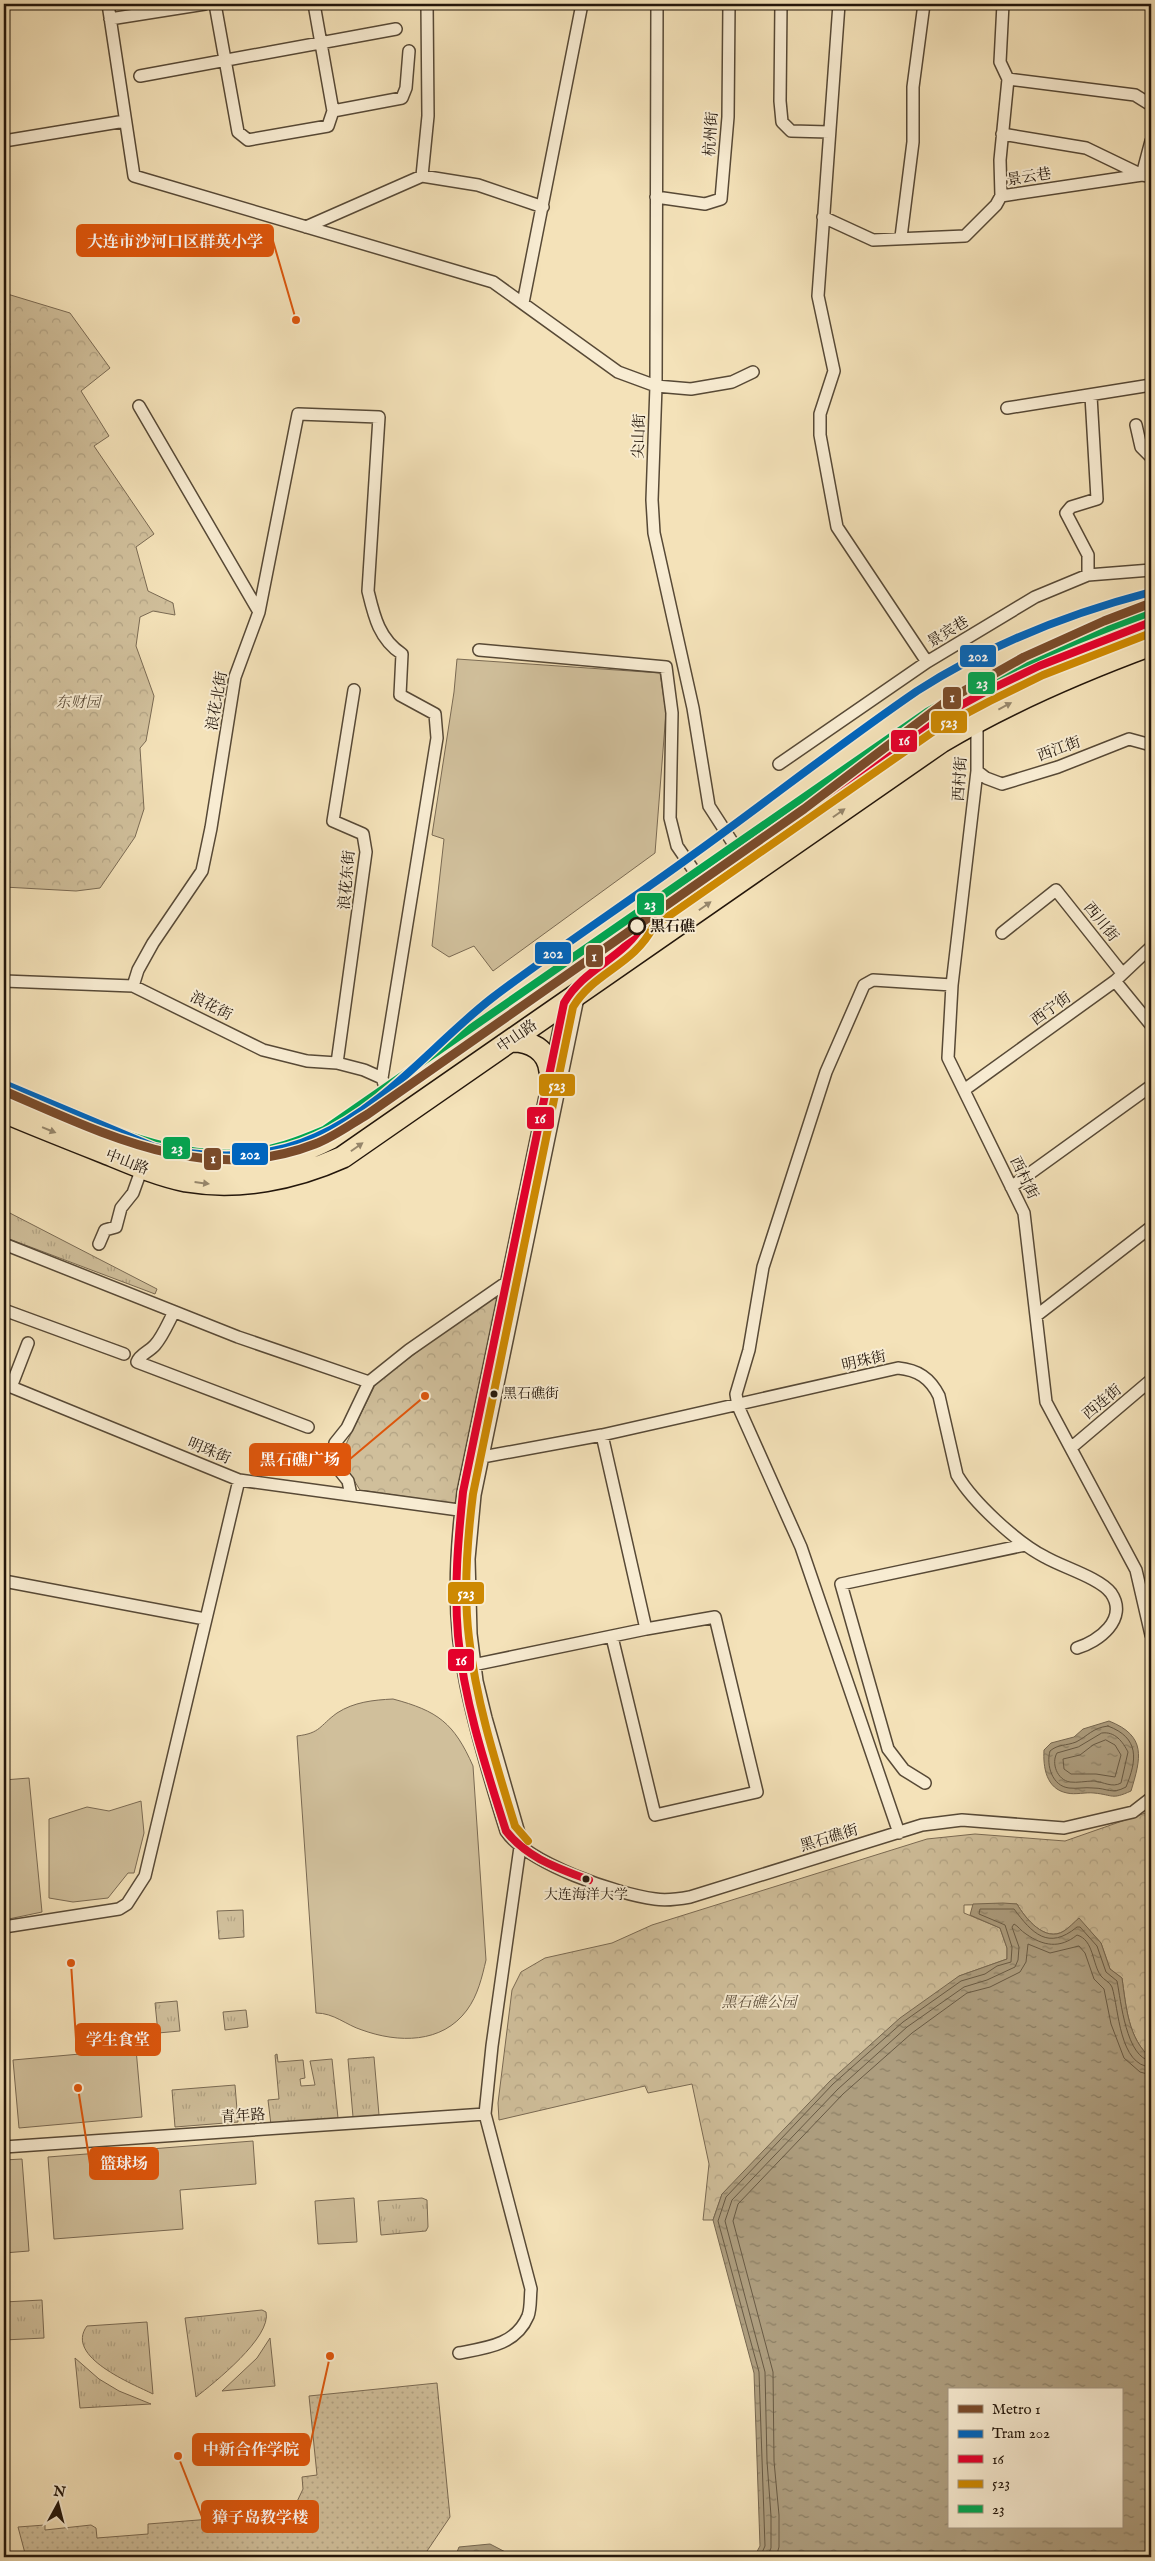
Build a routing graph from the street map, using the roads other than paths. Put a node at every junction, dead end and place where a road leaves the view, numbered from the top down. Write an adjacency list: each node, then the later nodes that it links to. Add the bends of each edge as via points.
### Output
1 (108, 4): 13 (street)
2 (205, 4): 13 (street)
3 (215, 4): 17 (street)
4 (314, 4): 15 (street)
5 (427, 4): 27 (street, via 428,116)
6 (582, 4): 31 (street)
7 (729, 4): 30 (street, 杭州街, via 728,117 721,199 705,204)
8 (781, 4): 23 (street, via 782,122 791,132)
9 (839, 4): 23 (street)
10 (924, 4): 34 (street, via 913,87 914,142)
11 (1003, 4): 19 (street, via 1000,62)
12 (654, 5): 30 (street, 尖山街)
13 (110, 19): 22 (street)
14 (396, 29): 15 (street)
15 (321, 44): 17 (street); 21 (street)
16 (409, 51): 21 (street, via 402,98)
17 (225, 61): 18 (street); 21 (street, via 238,132 248,140 328,126)
18 (140, 76)
19 (1008, 78): 20 (street, via 1135,95); 24 (street)
20 (1151, 106)
21 (333, 111)
22 (125, 121): 26 (street); 33 (street, via 134,176)
23 (829, 132): 32 (street)
24 (1002, 134): 28 (street, via 1086,148); 29 (street)
25 (1151, 140): 28 (street)
26 (4, 141)
27 (422, 176): 31 (street, via 478,185); 33 (street)
28 (1146, 176): 29 (street, 景云巷)
29 (1001, 196): 34 (street, 景云巷, via 965,236)
30 (656, 197): 38 (street, 尖山街)
31 (543, 208): 35 (street)
32 (823, 217): 34 (street, 景云巷, via 873,240); 50 (street, via 818,296 834,371 820,414 820,435 837,527)
33 (306, 227): 35 (street, via 493,282)
34 (901, 237)
35 (522, 303): 38 (street, via 618,372)
36 (753, 372): 38 (street, via 732,382 691,389)
37 (1151, 385): 39 (street)
38 (656, 386): 56 (street, 尖山街, via 654,533 689,690 709,806)
39 (1091, 396): 41 (street); 45 (street, via 1097,498 1071,507 1066,513 1088,555)
40 (139, 406): 46 (street)
41 (1007, 408)
42 (1136, 426): 43 (street, via 1141,447)
43 (1151, 457)
44 (1151, 570): 45 (street, 景宾巷)
45 (1088, 575): 50 (street, 景宾巷, via 1035,597)
46 (259, 612): 64 (street, 浪花北街, via 235,677 202,871 153,943); 73 (street, 浪花北街, via 298,414 379,417 368,590 381,633 402,654 400,695 435,714 437,738)
47 (1151, 622): 56 (highway, 中山路, via 1050,661 972,697 932,721)
48 (1151, 645): 52 (highway, 中山路, one-way to 48, via 1054,682)
49 (479, 650): 57 (street, via 666,667 672,713 670,818 677,846)
50 (927, 662): 54 (street, 景宾巷)
51 (354, 690): 70 (street, 浪花东街, via 333,821 363,834 366,852)
52 (977, 721): 55 (street, 西村街); 65 (highway, 中山路, one-way to 52, via 941,742)
53 (1151, 745): 55 (street, 西江街, via 1129,739 1058,767 1002,784)
54 (779, 764)
55 (977, 771): 63 (street, 西村街)
56 (740, 854): 57 (highway, 中山路)
57 (701, 881): 58 (highway, 中山路)
58 (645, 920): 65 (highway, via 630,944 575,984); 66 (highway, 中山路)
59 (1002, 933): 61 (street, 西川街, via 1056,890)
60 (1151, 947): 61 (street, 西宁街)
61 (1118, 977): 67 (street, 西川街); 74 (street, 西宁街)
62 (4, 981): 64 (street, 浪花街)
63 (952, 985): 74 (street, 西村街, via 948,1058); 91 (street, via 873,980 864,986 826,1072 763,1267 749,1350 736,1394)
64 (133, 986): 70 (street, 浪花街, via 264,1050 307,1061)
65 (563, 1008): 66 (street); 68 (highway, 中山路); 69 (street, 黑石礁街); 69 (street, 黑石礁街); 71 (street, 黑石礁街)
66 (512, 1012): 73 (highway, 中山路)
67 (1151, 1025)
68 (510, 1041): 71 (highway, via 524,1042 539,1049 549,1062); 77 (highway, 中山路, one-way to 68, via 186,1181 236,1184 319,1168 343,1157)
69 (567, 1050): 95 (street, 黑石礁街)
70 (338, 1063): 73 (street, 浪花街, via 364,1070)
71 (550, 1071): 82 (street, 黑石礁街)
72 (1151, 1086): 78 (street)
73 (386, 1087): 75 (highway, 中山路, via 329,1139 311,1148 260,1162 212,1165 148,1152)
74 (964, 1090): 78 (street, 西村街)
75 (4, 1094)
76 (4, 1112): 77 (highway, 中山路, one-way to 77)
77 (142, 1168): 81 (street, via 133,1193 121,1208 116,1227 106,1230)
78 (1011, 1186): 85 (street, 西村街, via 1024,1213)
79 (1151, 1227): 85 (street)
80 (4, 1244): 84 (street)
81 (99, 1244)
82 (507, 1282): 89 (street); 96 (street, 黑石礁街)
83 (4, 1310): 87 (street)
84 (174, 1312): 89 (street); 92 (street, via 160,1339 137,1362)
85 (1036, 1316): 94 (street, 西村街, via 1046,1402)
86 (28, 1343): 90 (street)
87 (124, 1354)
88 (1151, 1380): 94 (street, 西连街)
89 (369, 1382): 98 (street, via 347,1428 335,1443 332,1460 348,1481)
90 (7, 1385): 97 (street, 明珠街)
91 (738, 1406): 93 (street, 明珠街); 101 (street, 明珠街, via 898,1368 913,1369 934,1385 939,1396 957,1475 964,1486); 111 (street, via 801,1547)
92 (308, 1427)
93 (602, 1436): 95 (street, 明珠街); 104 (street)
94 (1072, 1447): 105 (street, 西村街, via 1136,1570)
95 (483, 1457): 96 (street, 明珠街); 100 (street, 黑石礁街)
96 (470, 1460): 99 (street, 黑石礁街)
97 (239, 1480): 98 (street, 明珠街); 103 (street)
98 (351, 1495): 99 (street, 明珠街)
99 (461, 1511): 100 (street, 明珠街); 108 (street, 黑石礁街, via 456,1585)
100 (473, 1512): 108 (street, 黑石礁街, via 468,1584)
101 (1024, 1545): 107 (street, 明珠街, via 1100,1584 1115,1600 1111,1625 1105,1634 1093,1644); 109 (street, via 841,1584 888,1749 904,1770)
102 (4, 1581): 103 (street)
103 (205, 1619): 113 (street, via 145,1876 128,1904 119,1909)
104 (646, 1629): 106 (street); 106 (street, via 715,1617 757,1792 655,1815)
105 (1151, 1635)
106 (612, 1637): 108 (street)
107 (1077, 1648)
108 (469, 1666): 112 (street, 黑石礁街, via 477,1730 506,1831)
109 (925, 1783)
110 (1151, 1798): 111 (street, 黑石礁街, via 1133,1812 1064,1828 949,1820)
111 (899, 1833): 112 (street, 黑石礁街, via 673,1900 616,1890 560,1868)
112 (521, 1848): 114 (street)
113 (4, 1927)
114 (485, 2114): 115 (street, 青年路); 116 (street, via 531,2289 528,2315 517,2332 498,2346)
115 (4, 2147)
116 (460, 2352)

